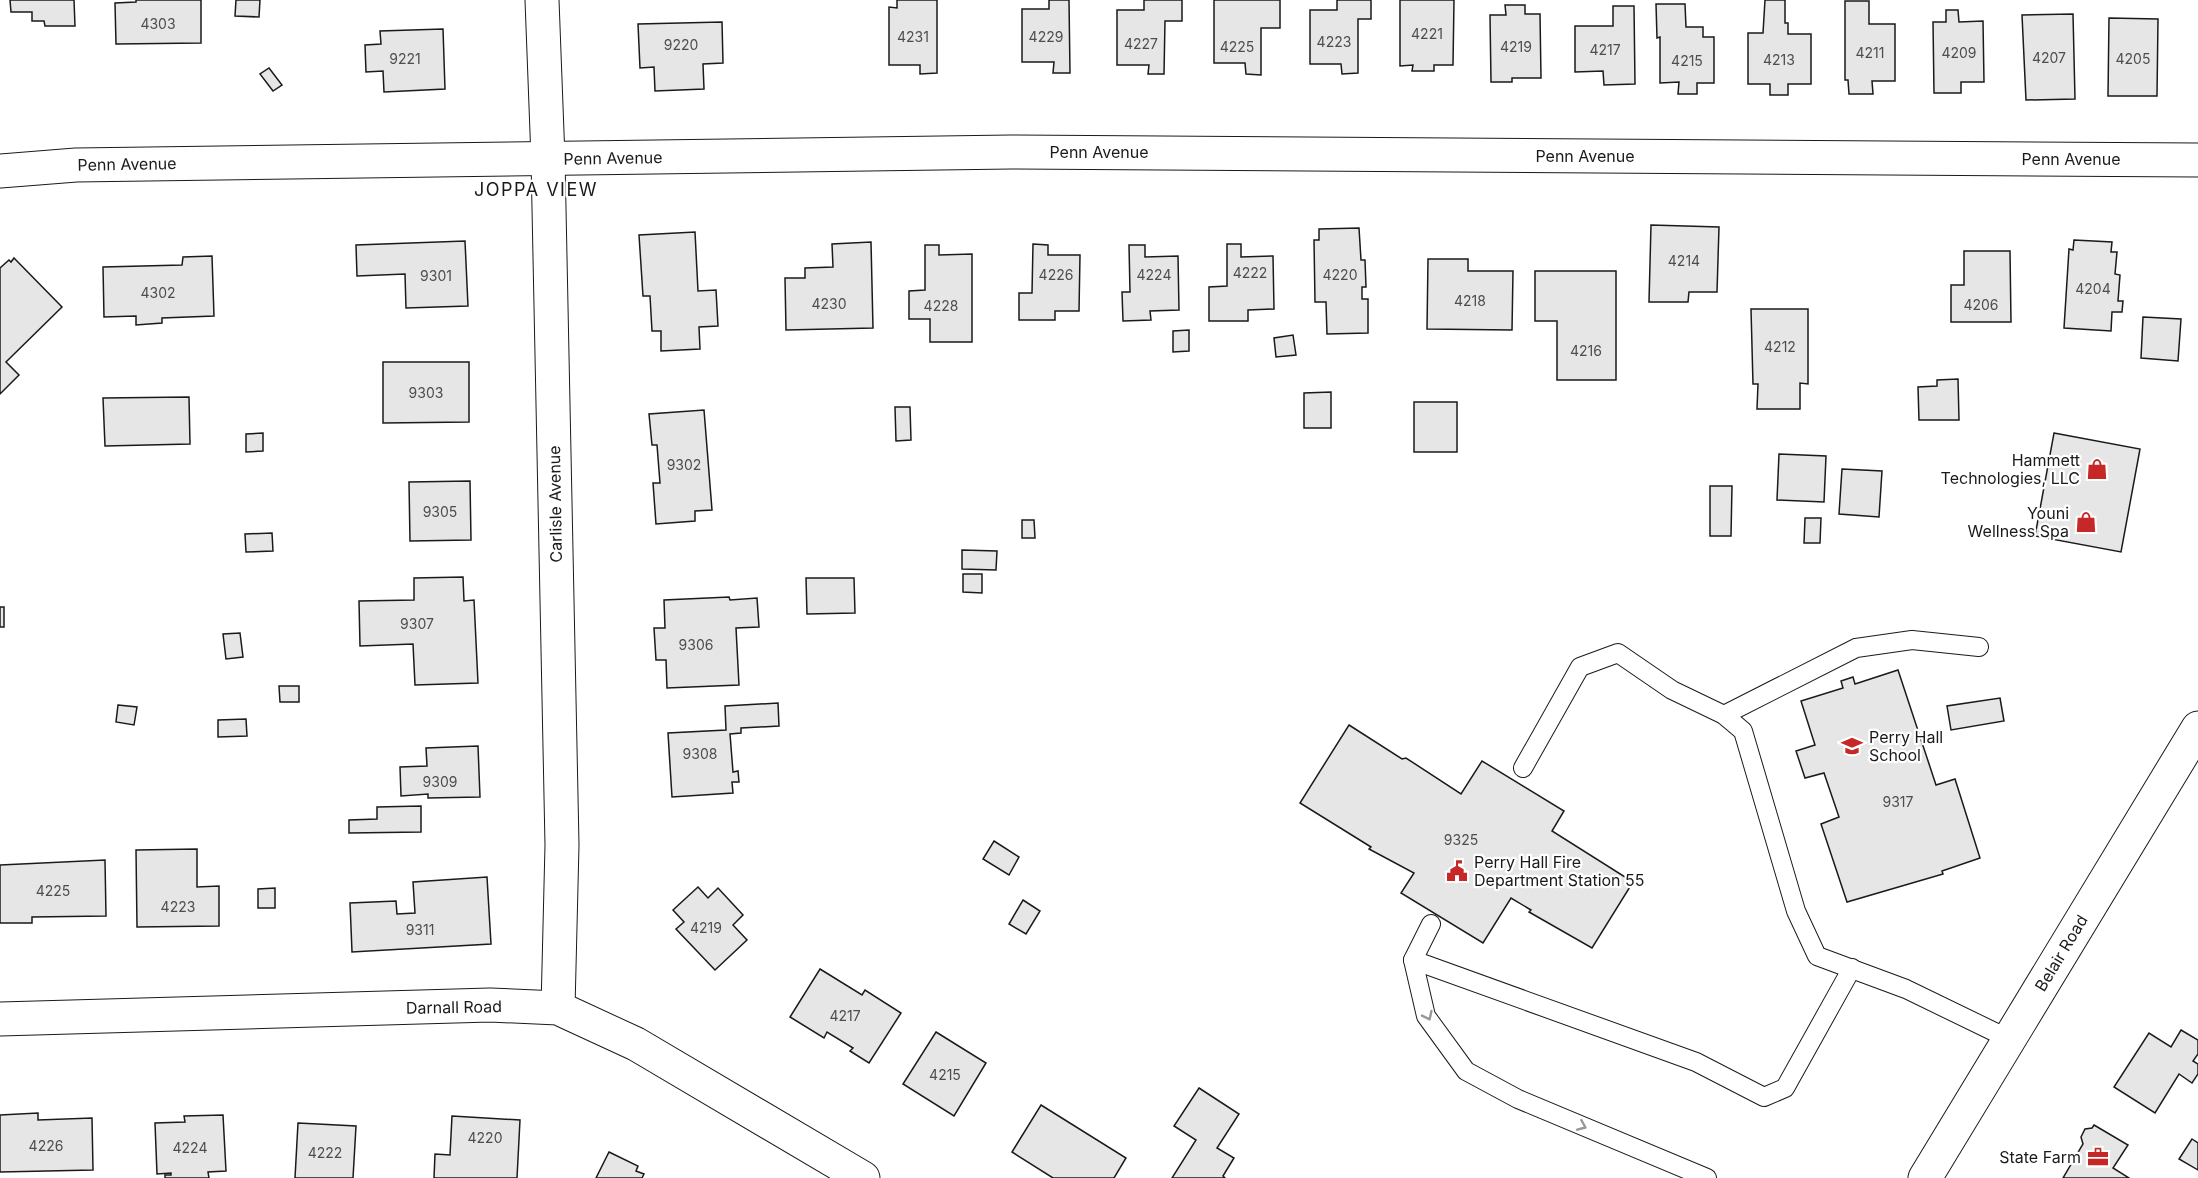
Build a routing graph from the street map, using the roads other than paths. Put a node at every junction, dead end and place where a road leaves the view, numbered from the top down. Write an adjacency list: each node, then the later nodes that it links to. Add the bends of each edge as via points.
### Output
1 (542, 0): 2 (main road, Carlisle Avenue)
2 (548, 159): 3 (main road, Penn Avenue, via 1011,152); 4 (main road, Penn Avenue, via 76,165); 12 (main road, Carlisle Avenue, via 562,845)
3 (2198, 160)
4 (0, 171)
5 (1979, 647): 6 (lane, via 1912,640 1857,648)
6 (1724, 715): 8 (lane, via 1672,690 1618,653 1580,667); 11 (lane, via 1743,731 1796,911 1817,956)
7 (2198, 729): 14 (main road, Belair Road)
8 (1523, 768)
9 (1431, 924): 10 (lane)
10 (1413, 960): 11 (lane, via 1696,1062 1764,1097 1785,1088); 16 (lane, one-way to 16, via 1426,1016 1466,1071 1518,1099)
11 (1852, 968): 14 (lane, via 1906,988)
12 (558, 1008): 13 (main road, Darnall Road, via 490,1005); 15 (main road, Darnall Road, via 636,1044)
13 (0, 1019)
14 (2009, 1039): 17 (main road, Belair Road)
15 (863, 1178)
16 (1707, 1178)
17 (1925, 1178)

